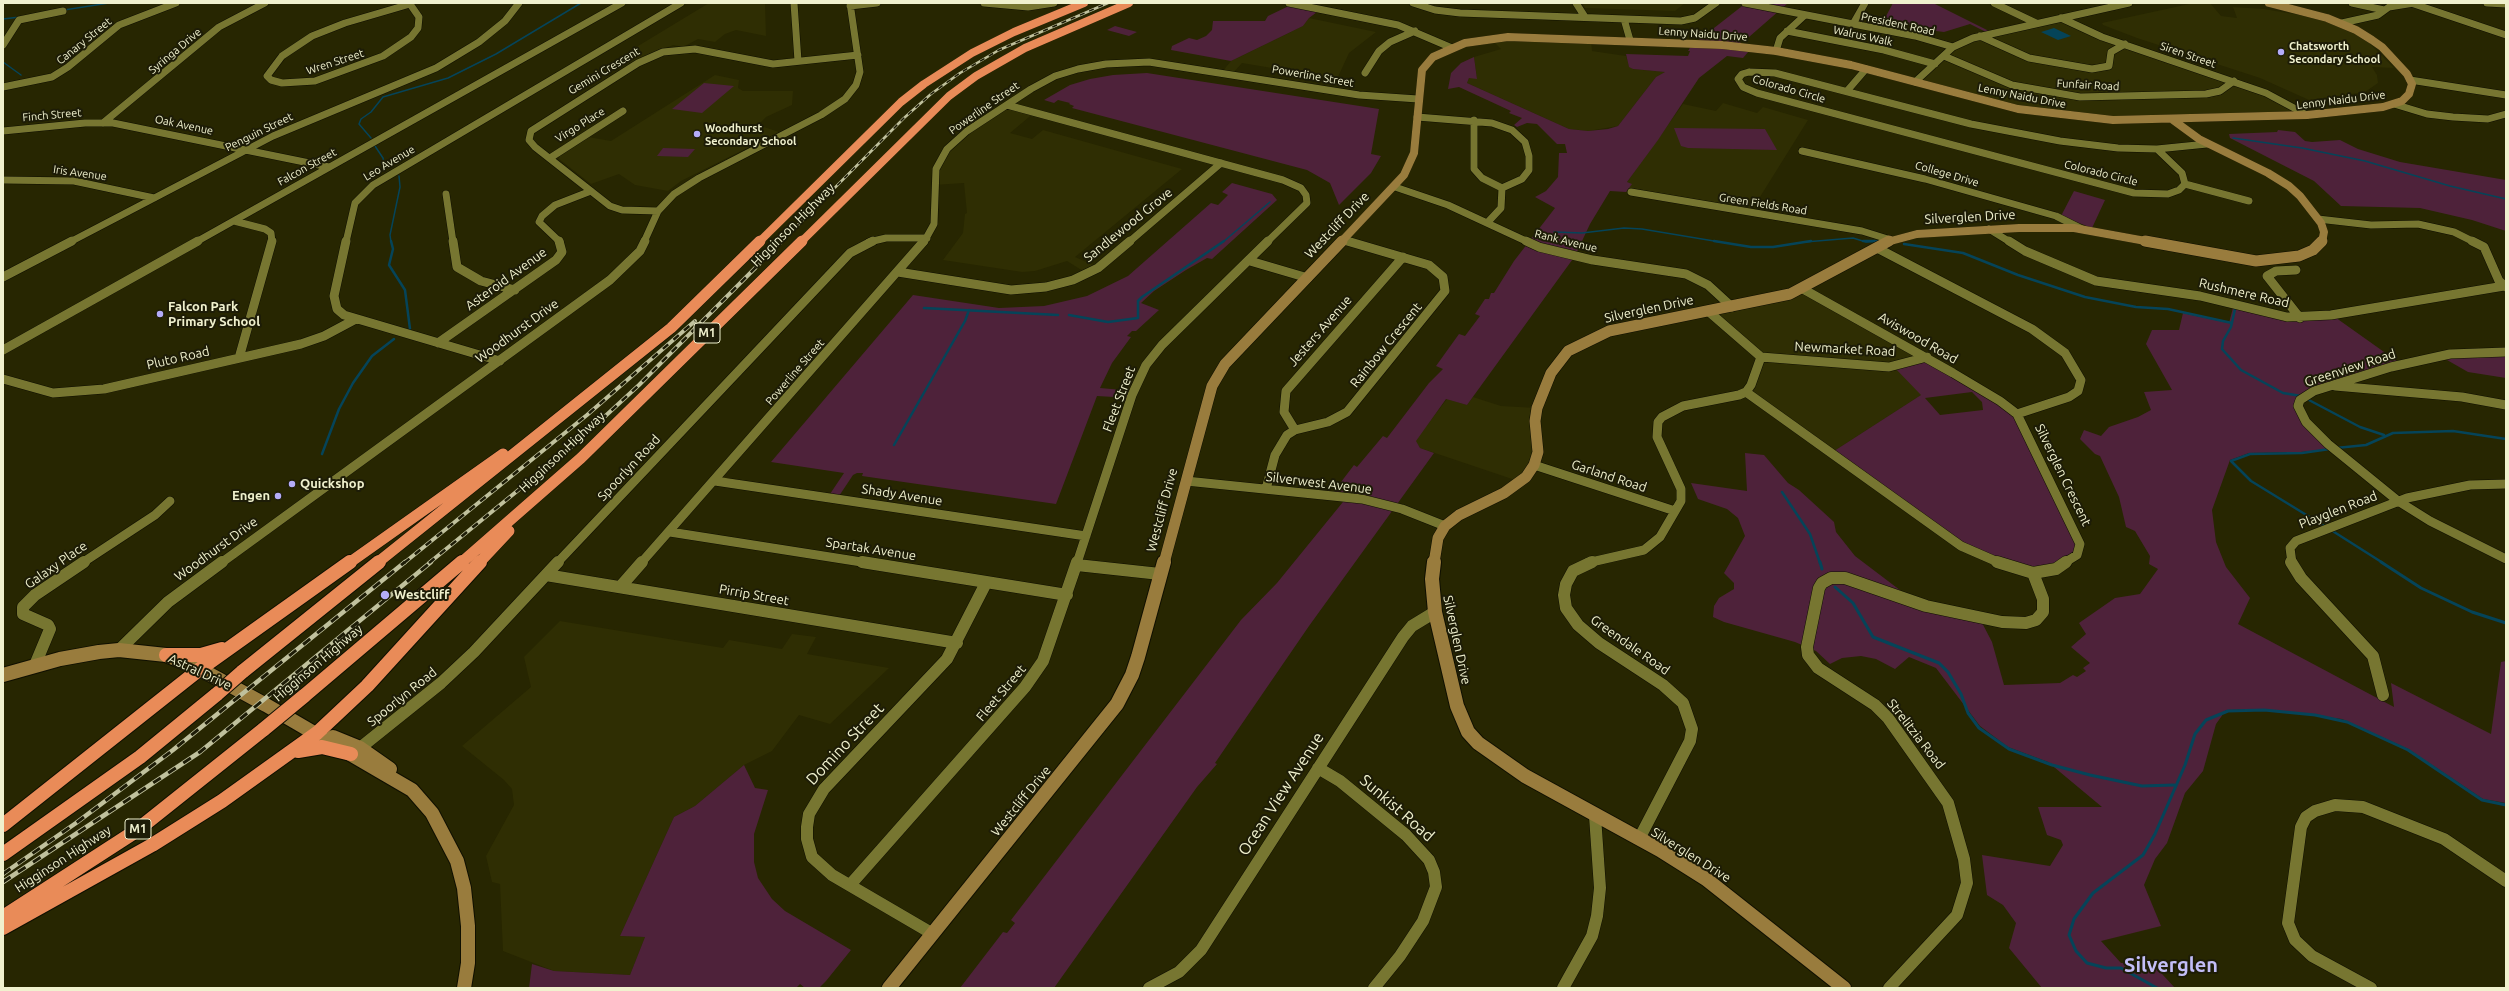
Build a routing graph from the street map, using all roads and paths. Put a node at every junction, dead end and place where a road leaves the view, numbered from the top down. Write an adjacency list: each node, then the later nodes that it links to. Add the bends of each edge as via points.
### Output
1 (176, 3): 55 (street, Canary Street, via 119,25 52,77)
2 (265, 3): 67 (street, Syringa Drive, via 219,27)
3 (519, 3): 70 (street, Penguin Street, via 505,21 479,42 436,68 364,100 289,128)
4 (622, 3): 75 (street, Falcon Street)
5 (681, 3): 107 (street, Leo Avenue, via 364,191 355,202 334,296 337,309)
6 (794, 3): 48 (street)
7 (877, 3): 25 (street)
8 (984, 3): 9 (street, via 1020,7)
9 (1054, 3)
10 (1084, 3): 117 (highway, Higginson Highway / M1, via 972,53 912,93 704,298 638,356)
11 (1129, 3): 122 (highway, Higginson Highway / M1, via 1025,48 976,76 949,96)
12 (1290, 3): 36 (street)
13 (1412, 3): 30 (street, via 1435,10 1460,13)
14 (1576, 3): 30 (street)
15 (1716, 3): 32 (street, via 1687,21)
16 (1745, 3): 29 (street, President Road)
17 (1865, 3): 35 (street)
18 (1994, 3): 33 (street)
19 (2129, 3): 31 (street)
20 (2269, 3): 34 (street)
21 (2352, 3): 27 (street)
22 (2413, 3): 27 (street); 38 (street)
23 (2487, 3): 26 (street)
24 (410, 4): 24 (street, Wren Street, via 419,17 418,28 411,37 383,56 315,81 288,84 277,82 267,76 282,56 316,34)
25 (850, 4): 46 (street, Woodhurst Drive)
26 (2506, 4)
27 (2384, 10): 34 (street, via 2378,15)
28 (63, 11): 41 (street, via 19,20)
29 (1805, 15): 35 (street, President Road); 37 (street)
30 (1585, 17): 32 (street)
31 (2061, 18): 33 (street); 42 (street, Siren Street, via 2090,32)
32 (1624, 19): 40 (street)
33 (2036, 23): 39 (street)
34 (2342, 23): 52 (street, via 2382,47)
35 (1853, 24): 43 (street, President Road, via 1915,36)
36 (1415, 31): 44 (street); 51 (street, via 1390,42 1379,51)
37 (1787, 31): 45 (street, via 1779,40); 49 (street, Walrus Walk, via 1884,50)
38 (2506, 35)
39 (1980, 36): 42 (street, via 2029,58 2092,69 2109,66 2111,52); 43 (street)
40 (1630, 40): 44 (street, Lenny Naidu Drive, via 1508,37 1480,40); 45 (street, Lenny Naidu Drive)
41 (3, 44)
42 (2125, 44): 53 (street, Siren Street)
43 (1953, 47): 47 (street)
44 (1452, 48): 58 (street, Westcliff Drive, via 1434,57 1422,70)
45 (1776, 51): 50 (street, Lenny Naidu Drive)
46 (858, 55): 48 (street, Gemini Crescent); 85 (street, Woodhurst Drive, via 858,79 845,99 821,115 699,178 674,194)
47 (1944, 56): 49 (street); 53 (street, Funfair Road, via 2012,85 2080,97 2206,94 2220,91)
48 (798, 61): 73 (street, Gemini Crescent, via 768,63 691,49 670,50 652,55 533,128 529,140)
49 (1935, 64): 54 (street)
50 (1866, 69): 54 (street, Lenny Naidu Drive); 56 (street)
51 (1365, 73)
52 (2410, 80): 57 (street); 59 (street, Lenny Naidu Drive, via 2412,84 2409,94)
53 (2234, 81): 63 (street, Siren Street, via 2272,96)
54 (1915, 82): 66 (street, Lenny Naidu Drive, via 1981,101 2050,114 2113,120)
55 (3, 87)
56 (1847, 91): 71 (street, Colorado Circle, via 2022,135 2091,145); 77 (street, Colorado Circle, via 1766,72 1749,72 1742,74 1738,79 1743,87 1757,93 2121,190 2163,194 2179,190)
57 (2506, 95)
58 (1418, 99): 60 (street, Powerline Street, via 1359,95 1179,65 1135,62 1106,64 1064,73 1037,85); 64 (street, Westcliff Drive)
59 (2394, 104): 62 (street, via 2423,113 2453,117 2488,119); 63 (street, Lenny Naidu Drive)
60 (1007, 105): 74 (street, Fleet Street); 91 (street, Powerline Street, via 960,136 944,153 935,175 934,224)
61 (623, 112): 73 (street, Virgo Place)
62 (2506, 114)
63 (2307, 116): 66 (street, Lenny Naidu Drive)
64 (1417, 117): 65 (street); 78 (street, Westcliff Drive, via 1414,153 1404,175)
65 (1474, 120): 79 (street, via 1474,169 1482,178); 79 (street, via 1512,130 1528,148 1530,165 1526,174)
66 (2173, 120): 69 (street, Silverglen Drive)
67 (103, 123): 68 (street, Finch Street); 70 (street, Oak Avenue, via 141,127)
68 (3, 131)
69 (2207, 144): 71 (street, Colorado Circle); 86 (street, Silverglen Drive, via 2282,181 2300,196)
70 (247, 149): 75 (street, Oak Avenue); 83 (street, Penguin Street)
71 (2158, 149): 77 (street, via 2182,173)
72 (1802, 151): 90 (street, College Drive, via 1925,179 2056,216)
73 (550, 158): 80 (street, Gemini Crescent)
74 (1221, 163): 96 (street, Fleet Street, via 1293,184 1306,195 1305,206); 98 (street, Sandlewood Grove, via 1098,268 1073,280 1046,287 1011,290)
75 (329, 168): 87 (street, Falcon Street)
76 (3, 180): 83 (street, Iris Avenue, via 74,181)
77 (2185, 184): 84 (street)
78 (1395, 187): 88 (street, Rank Avenue, via 1419,194); 92 (street, Westcliff Drive)
79 (1502, 188): 88 (street, via 1501,208 1496,217)
80 (591, 191): 85 (street, Gemini Crescent, via 617,209); 103 (street, Asteroid Avenue, via 555,205 542,216 539,222 558,239 562,252 548,267)
81 (1631, 192): 93 (street, Green Fields Road, via 1862,230)
82 (446, 194): 103 (street, via 457,267 481,281)
83 (154, 198): 99 (street, Penguin Street)
84 (2249, 200)
85 (658, 211): 114 (street, Woodhurst Drive, via 644,244 623,270)
86 (2318, 219): 90 (street, Silverglen Drive, via 2324,232 2318,246 2304,255 2272,261 2238,259); 101 (street, via 2371,225 2418,224 2454,232 2484,247 2499,281)
87 (234, 221): 109 (street, Falcon Street); 113 (street, via 265,229 273,239)
88 (1487, 223): 104 (street, Rank Avenue, via 1520,240 1556,252 1686,274 1708,285)
89 (1989, 229): 90 (street, Silverglen Drive); 93 (street, Silverglen Drive, via 1917,234); 106 (street, Rushmere Road, via 2025,251 2090,279 2120,286 2200,296 2275,315)
90 (2082, 229)
91 (927, 238): 98 (street, Powerline Street); 138 (street, Spoorlyn Road, via 886,238 868,242 850,253)
92 (1344, 240): 95 (street, Rainbow Crescent); 100 (street, Westcliff Drive)
93 (1891, 240): 94 (street, Silverglen Drive)
94 (1877, 248): 102 (street, Silverglen Drive); 120 (street, Silverglen Crescent, via 2032,329 2065,353 2081,380 2078,391 2069,397)
95 (1402, 257): 121 (street, Jesters Avenue, via 1286,391 1284,412); 121 (street, Rainbow Crescent, via 1429,265 1438,272 1446,285 1443,296 1351,408 1328,422)
96 (1250, 261): 100 (street); 133 (street, Fleet Street, via 1162,345 1146,365 1132,395)
97 (2296, 270): 106 (street, via 2276,270 2267,276)
98 (898, 272): 124 (street, Powerline Street)
99 (3, 277)
100 (1308, 278): 125 (street, Westcliff Drive, via 1218,374 1209,395)
101 (2505, 286): 106 (street, Rushmere Road, via 2353,312)
102 (1803, 289): 104 (street, Silverglen Drive, via 1784,296); 112 (street, Aviswood Road)
103 (515, 290): 108 (street, Asteroid Avenue)
104 (1732, 307): 105 (street, Silverglen Drive)
105 (1708, 311): 111 (street); 123 (street, Silverglen Drive, via 1609,331 1568,351 1551,373 1537,408 1538,452)
106 (2300, 318)
107 (354, 320): 108 (street, Leo Avenue); 113 (street, Pluto Road, via 314,340)
108 (438, 343): 114 (street, Leo Avenue)
109 (3, 350)
110 (2506, 352): 116 (street, Greenview Road, via 2472,352 2440,356)
111 (1761, 357): 112 (street, Newmarket Road, via 1886,366 1902,365); 118 (street, via 1754,379)
112 (1927, 357): 120 (street, Aviswood Road)
113 (239, 358): 115 (street, Pluto Road, via 84,392 53,393)
114 (500, 361): 145 (street, Woodhurst Drive, via 168,602)
115 (3, 379)
116 (2331, 386): 119 (street, via 2462,397); 129 (street, Greenview Road, via 2304,397 2298,406 2301,415 2340,455)
117 (597, 387): 144 (highway); 159 (highway, Higginson Highway / M1, bridge, via 140,757)
118 (1746, 392): 130 (street, Greendale Road, via 1683,406 1670,411 1658,422 1657,437 1660,446 1681,489 1681,501); 136 (street, Silverglen Crescent, via 1966,550 1996,563)
119 (2506, 405)
120 (2017, 414): 136 (street, Silverglen Crescent, via 2067,511 2080,544 2075,558 2064,566 2049,572)
121 (1295, 430): 127 (street, via 1287,435 1275,455)
122 (581, 458): 151 (highway, via 472,570 357,696); 162 (highway, Higginson Highway / M1, bridge, via 521,512 185,794 136,831)
123 (1534, 465): 130 (street, Garland Road); 131 (street, Silverglen Drive, via 1526,477 1516,485 1459,515)
124 (714, 481): 132 (street, Powerline Street); 133 (street, Shady Avenue)
125 (1186, 481): 127 (street, Silverwest Avenue); 137 (street, Westcliff Drive)
126 (2506, 484): 129 (street, Playglen Road, via 2470,485)
127 (1266, 489): 131 (street, Silverwest Avenue, via 1340,496 1380,503 1420,515)
128 (170, 501): 147 (street, Galaxy Place, via 155,515 35,595 23,607 23,614 48,625 50,629)
129 (2398, 501): 134 (street, Greenview Road, via 2430,521); 150 (street, Playglen Road, via 2292,544 2289,554 2290,561 2305,583 2373,656)
130 (1675, 512): 158 (street, Greendale Road, via 1660,537 1644,550 1584,564 1573,571 1564,595 1566,608 1578,625 1599,643 1663,685 1682,703 1688,713 1692,729 1690,742)
131 (1445, 526): 142 (street, Silverglen Drive, via 1438,538 1434,564)
132 (670, 532): 139 (street, Spartak Avenue); 140 (street, Powerline Street)
133 (1086, 536): 135 (street, Fleet Street)
134 (2506, 559)
135 (1077, 565): 137 (street); 141 (street, Fleet Street)
136 (2034, 573): 171 (street, Strelitzia Road, via 2044,608 2039,618 2026,623 2002,622 1926,606 1845,578 1830,578 1819,588 1807,647 1808,655 1818,668 1875,704 1888,718 1945,797 1956,825 1964,859 1967,883 1957,916)
137 (1160, 574): 164 (street, Westcliff Drive, via 1132,675 1117,704)
138 (546, 575): 140 (street, Pirrip Street); 152 (street, Spoorlyn Road, via 459,667)
139 (986, 583): 141 (street, Spartak Avenue); 143 (street, Domino Street)
140 (621, 586): 143 (street, Pirrip Street)
141 (1067, 595): 161 (street, Fleet Street, via 1047,652 1035,674)
142 (1435, 612): 154 (street, Ocean View Avenue, via 1412,626 1403,637); 156 (street, Silverglen Drive, via 1457,706 1468,732 1504,764)
143 (957, 643): 161 (street, Domino Street, via 930,679 824,789 809,814 806,839 812,857)
144 (234, 644): 146 (highway, via 201,655); 148 (highway)
145 (119, 650): 146 (street, Astral Drive); 147 (street, Astral Drive)
146 (166, 655): 148 (street, Astral Drive)
147 (35, 665): 149 (street, Astral Drive)
148 (200, 669): 151 (street, Astral Drive); 157 (highway)
149 (3, 675)
150 (2383, 695)
151 (317, 733): 152 (street, Astral Drive, via 322,739); 153 (highway)
152 (355, 751): 153 (highway, via 314,747); 155 (street, via 401,786); 155 (street, via 399,775)
153 (289, 755): 163 (highway, via 152,846)
154 (1318, 768): 167 (street, Ocean View Avenue, via 1201,950 1179,972); 168 (street, Sunkist Road, via 1340,781 1406,835 1429,860 1434,872 1436,887 1423,921 1400,956)
155 (412, 790): 165 (street, via 432,813 448,838 459,868 468,926 468,963)
156 (1595, 816): 158 (street, Silverglen Drive); 169 (street, via 1595,846 1600,888 1597,916 1592,936)
157 (3, 825)
158 (1639, 839): 170 (street, Silverglen Drive, via 1706,879)
159 (3, 854)
160 (2506, 881): 172 (street, via 2444,839 2362,808 2336,805 2315,811 2306,817 2301,827 2288,923 2295,940 2312,956)
161 (850, 885): 164 (street, Domino Street)
162 (3, 917)
163 (3, 928)
164 (933, 934): 166 (street, Westcliff Drive)
165 (464, 988)
166 (889, 988)
167 (1149, 988)
168 (1374, 988)
169 (1563, 988)
170 (1844, 988)
171 (1889, 988)
172 (2371, 988)

